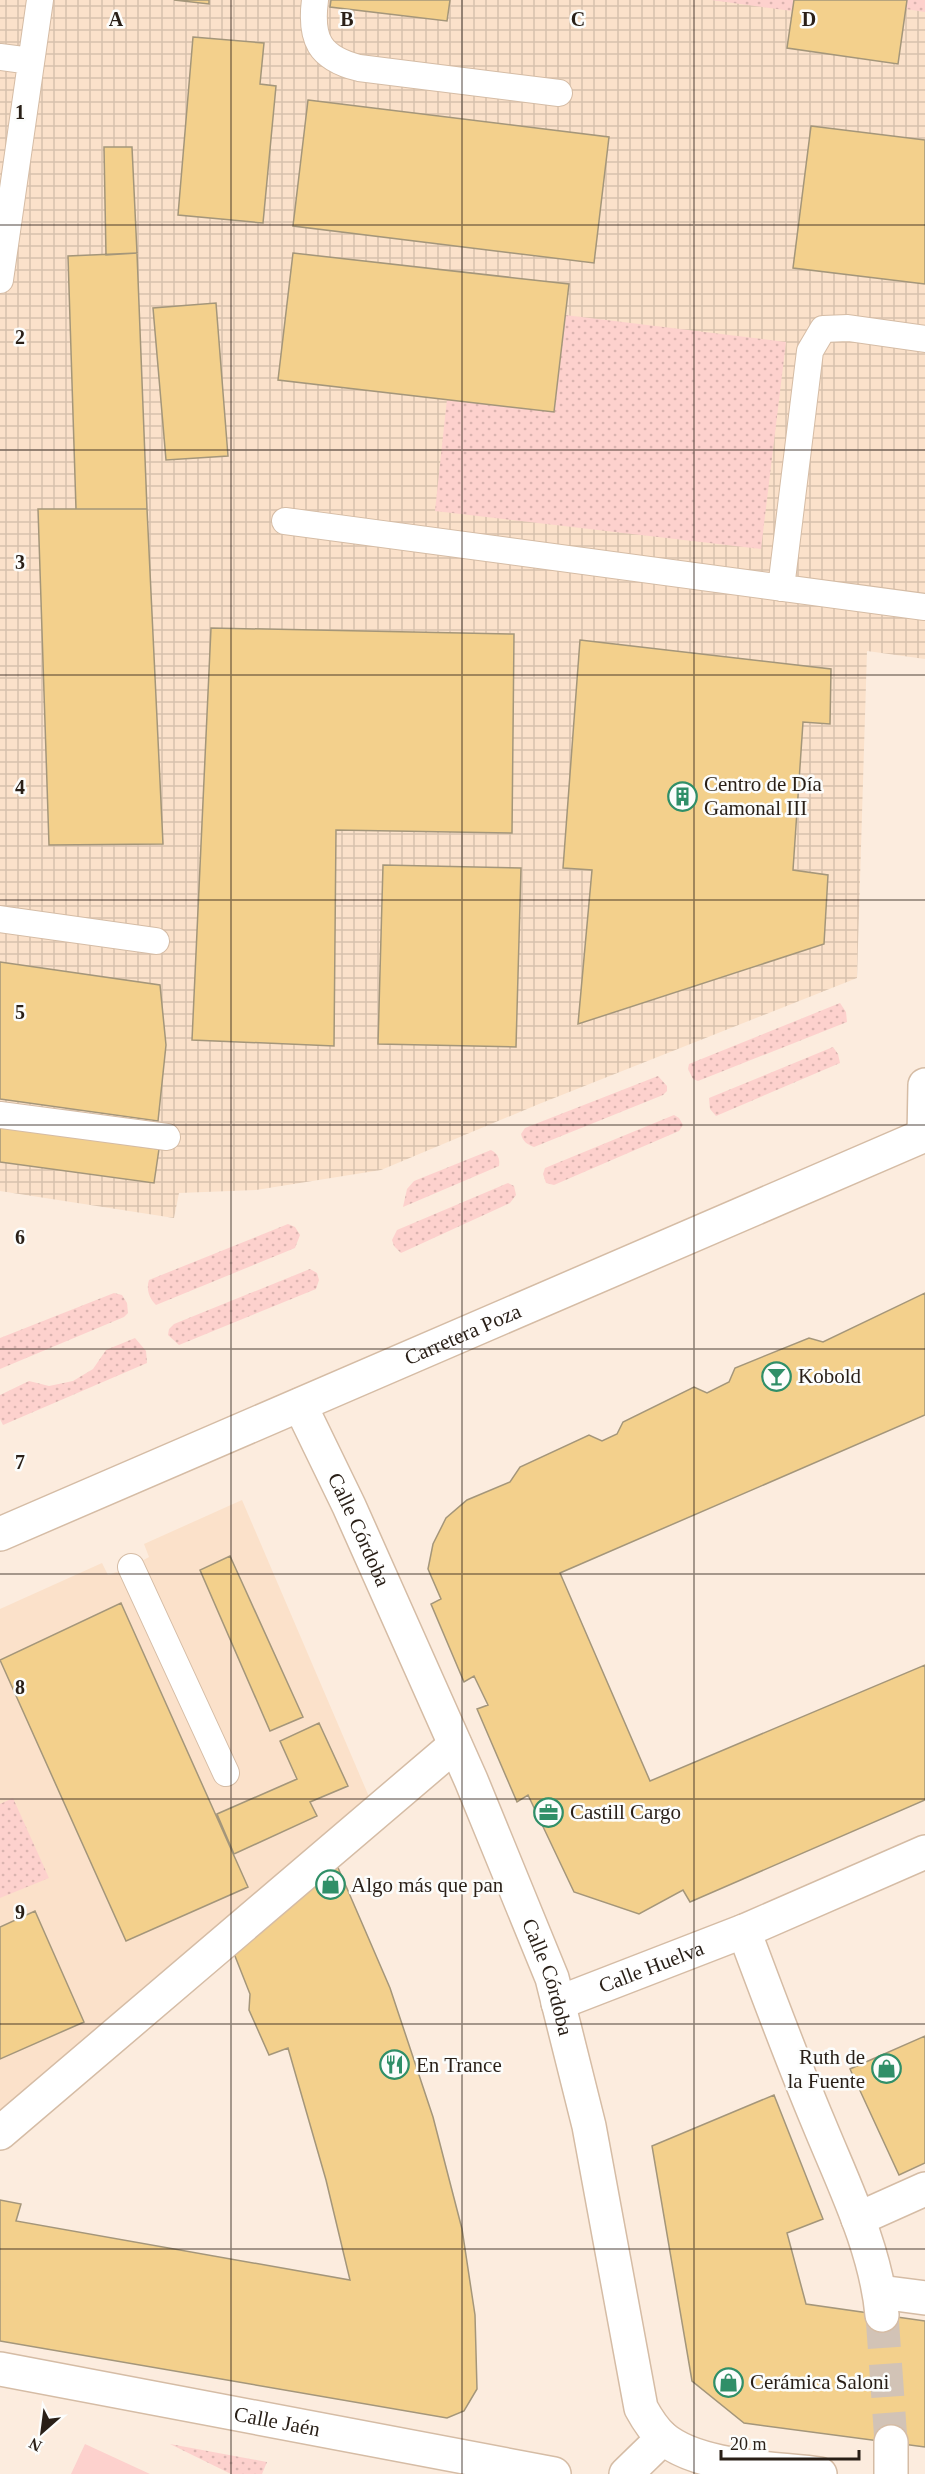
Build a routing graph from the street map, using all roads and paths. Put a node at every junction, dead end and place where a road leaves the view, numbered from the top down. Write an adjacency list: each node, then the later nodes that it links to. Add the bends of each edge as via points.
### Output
1 (40, 0): 4 (lane)
2 (315, 0): 5 (lane, via 312,22 317,41 340,63)
3 (0, 57): 4 (lane)
4 (31, 61): 6 (lane)
5 (559, 93)
6 (5, 209): 7 (lane)
7 (0, 280)
8 (925, 339): 10 (lane, via 848,328 823,329 810,351)
9 (285, 520): 10 (lane)
10 (781, 588): 11 (lane)
11 (925, 607)
12 (0, 919): 13 (lane)
13 (156, 941)
14 (925, 1085): 16 (street)
15 (0, 1114): 17 (lane)
16 (924, 1136): 18 (street, Carretera Poza)
17 (167, 1137)
18 (300, 1405): 19 (street, Carretera Poza); 21 (street, Calle Córdoba)
19 (0, 1534)
20 (130, 1567): 22 (lane)
21 (456, 1745): 25 (street, Calle Córdoba, via 552,1978); 26 (street)
22 (226, 1773)
23 (925, 1852): 24 (street, Calle Huelva)
24 (744, 1931): 25 (street, Calle Huelva); 28 (street)
25 (558, 2003): 31 (street, Calle Córdoba, via 589,2126 641,2408)
26 (0, 2133)
27 (925, 2189): 28 (street)
28 (858, 2219): 29 (street, via 881,2303)
29 (925, 2298)
30 (0, 2369): 32 (street, Calle Jaén)
31 (663, 2438): 33 (street); 34 (street, via 685,2452 707,2459)
32 (554, 2474)
33 (626, 2474)
34 (820, 2474)

